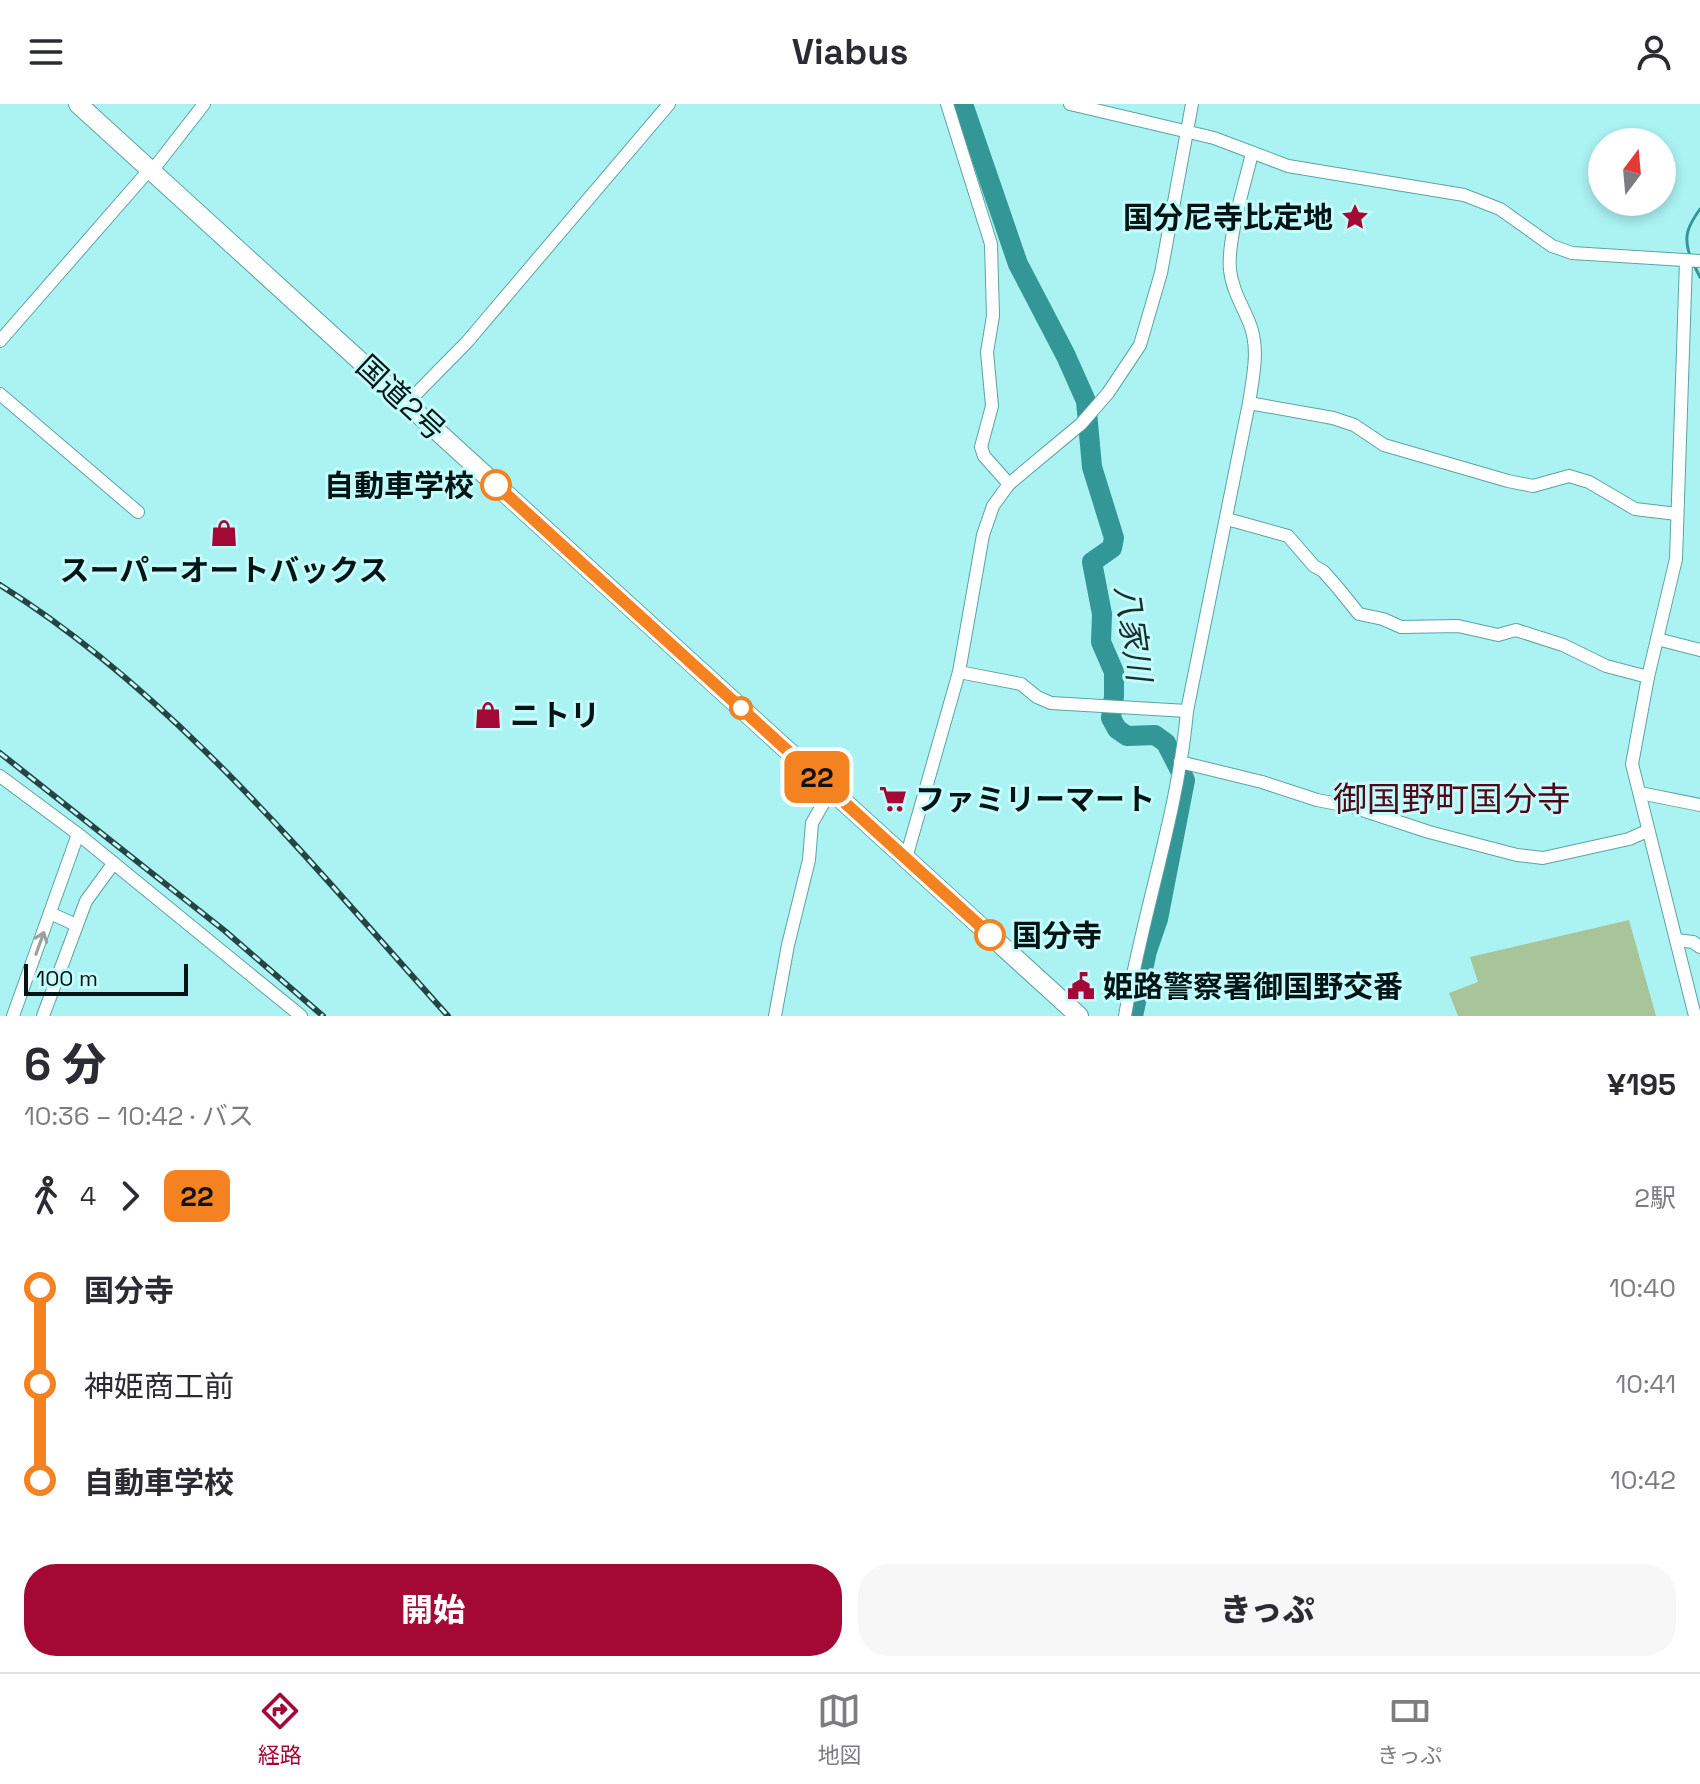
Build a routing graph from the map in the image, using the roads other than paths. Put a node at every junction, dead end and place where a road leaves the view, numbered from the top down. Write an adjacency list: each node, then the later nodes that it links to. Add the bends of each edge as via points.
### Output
1 (78, 104): 9 (highway, 国道2号)
2 (204, 104): 9 (street)
3 (669, 104): 14 (street, via 467,342)
4 (947, 104): 16 (street, via 991,244 993,316 987,352 992,406 981,447)
5 (1070, 104): 7 (street)
6 (1192, 104): 7 (street)
7 (1188, 130): 8 (street); 16 (street, via 1161,273 1140,345 1081,424)
8 (1252, 153): 10 (street, via 1288,166 1464,195 1500,209 1552,246 1572,253); 15 (street, via 1230,269 1237,300 1251,325 1255,360)
9 (151, 170): 12 (street); 14 (highway, 国道2号)
10 (1686, 261): 11 (street); 18 (street)
11 (1700, 261)
12 (0, 341)
13 (0, 394): 17 (street)
14 (407, 403): 27 (highway, 国道2号)
15 (1249, 403): 18 (street, via 1333,418 1384,445 1508,481 1533,486 1569,476 1635,509); 19 (street)
16 (1009, 484): 22 (street, via 993,506 983,535)
17 (138, 512)
18 (1677, 514): 20 (street, via 1676,559)
19 (1227, 519): 23 (street, via 1288,536 1359,614 1401,627 1458,626 1498,635 1516,630); 24 (street)
20 (1657, 639): 21 (street); 23 (street)
21 (1700, 650)
22 (959, 672): 24 (street, via 1021,684 1051,703); 32 (street)
23 (1648, 677): 28 (street, via 1632,764)
24 (1187, 711): 25 (street)
25 (1180, 762): 30 (street, via 1517,855 1543,858); 43 (street)
26 (0, 776): 31 (street)
27 (831, 790): 32 (highway, 国道2号); 41 (street, via 812,823 809,860)
28 (1640, 793): 29 (street); 30 (street)
29 (1700, 805)
30 (1647, 831): 36 (street)
31 (78, 834): 33 (street); 34 (street)
32 (906, 858): 42 (highway, 国道2号)
33 (113, 864): 35 (street); 40 (street)
34 (50, 913): 35 (street); 38 (street, one-way to 34)
35 (76, 925): 39 (street)
36 (1676, 940): 37 (street); 44 (street)
37 (1700, 947)
38 (13, 1016)
39 (43, 1016)
40 (301, 1016)
41 (775, 1016)
42 (1079, 1016)
43 (1125, 1016)
44 (1695, 1016)

